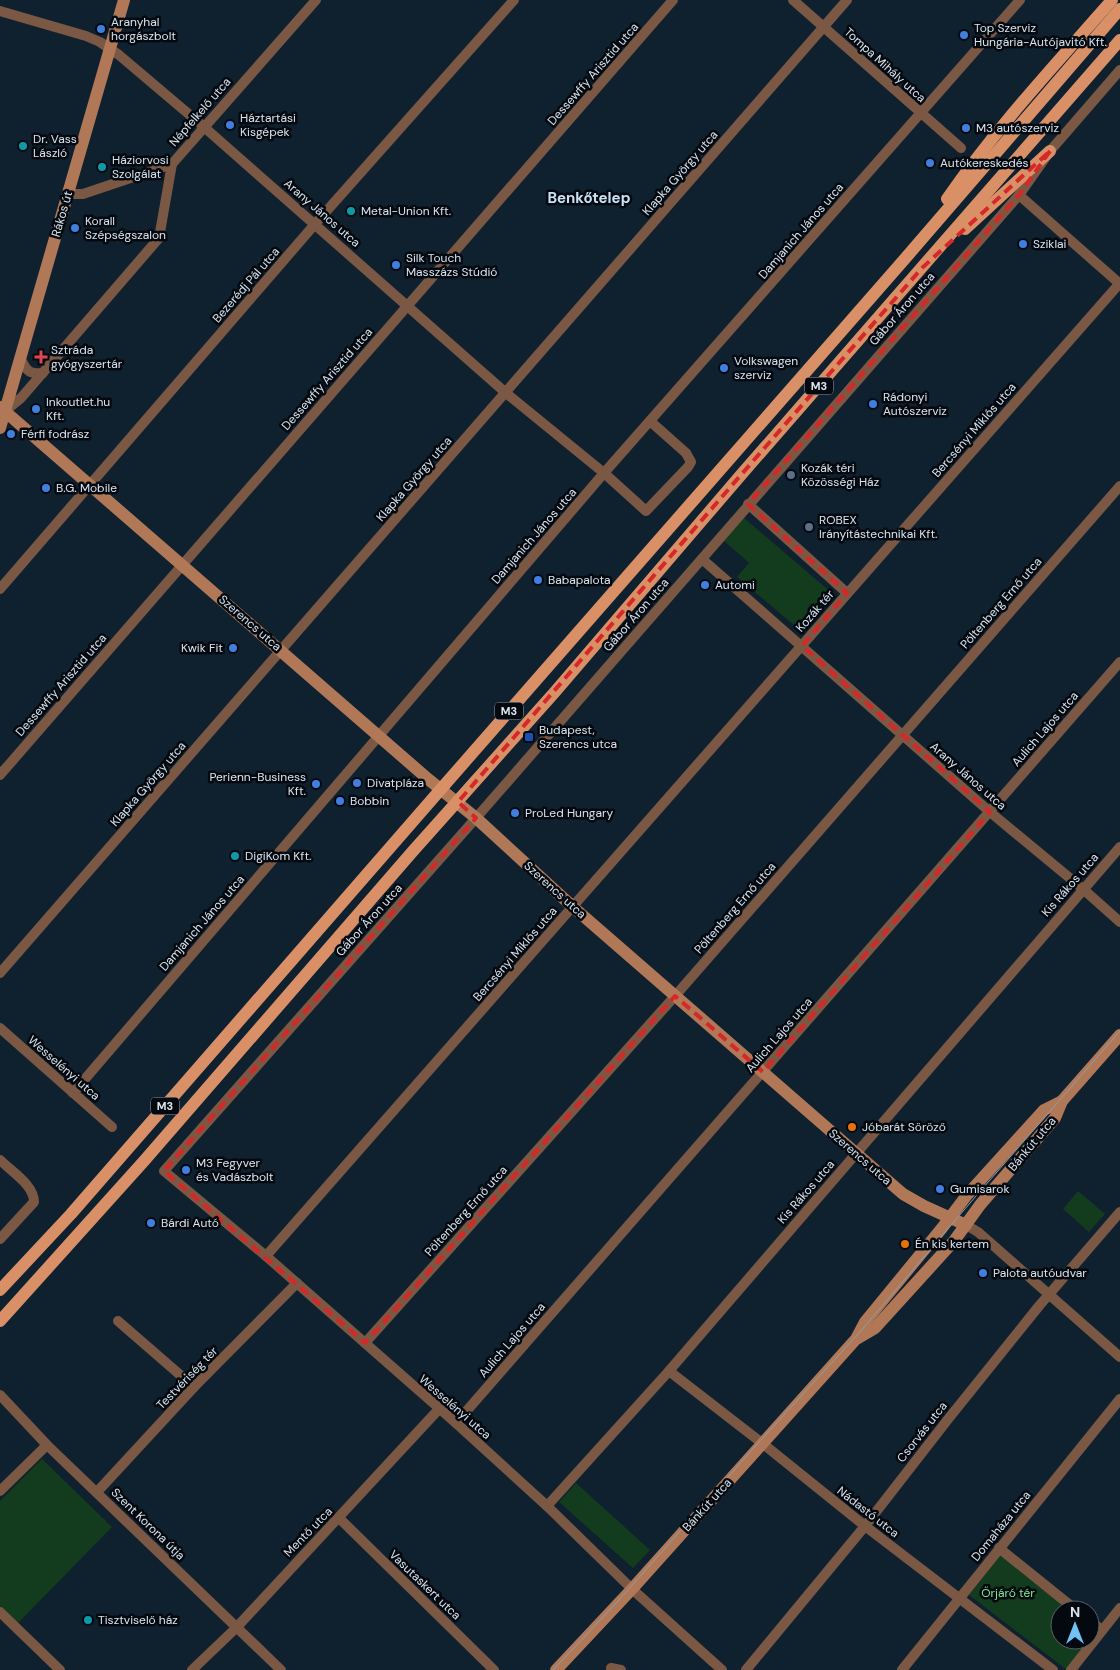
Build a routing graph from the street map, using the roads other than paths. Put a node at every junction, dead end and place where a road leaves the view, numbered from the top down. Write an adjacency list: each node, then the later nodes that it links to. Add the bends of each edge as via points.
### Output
1 (124, 0): 13 (street, Rákos út)
2 (316, 0): 16 (street, Népfelkelő utca)
3 (514, 0): 22 (street, Bezerédj Pál utca)
4 (673, 0): 26 (street, Dessewffy Arisztid utca)
5 (793, 0): 11 (street, Tompa Mihály utca)
6 (847, 0): 11 (street, Klapka György utca)
7 (1020, 0): 15 (street, Damjanich János utca)
8 (1112, 0): 23 (main road, via 974,160)
9 (1120, 9): 23 (main road, M3)
10 (0, 11): 13 (street, Arany János utca, via 86,36)
11 (823, 27): 15 (street, Tompa Mihály utca); 29 (street, Klapka György utca)
12 (1120, 40): 24 (main road, M3)
13 (109, 48): 16 (street, Arany János utca); 20 (street, Rákos út)
14 (1120, 70): 18 (street, Gábor Áron utca)
15 (920, 113): 17 (street, Tompa Mihály utca); 31 (street, Damjanich János utca)
16 (204, 127): 19 (street, Népfelkelő utca); 22 (street, Arany János utca)
17 (961, 148)
18 (1050, 151): 21 (street, Gábor Áron utca); 24 (main road)
19 (172, 164): 20 (street, via 83,194); 28 (street, Népfelkelő utca, via 159,238)
20 (68, 194): 27 (street, Rákos út)
21 (1019, 195): 25 (street); 36 (street, Gábor Áron utca)
22 (315, 224): 26 (street, Arany János utca); 34 (street, Bezerédj Pál utca)
23 (909, 254): 47 (main road, M3)
24 (922, 268): 48 (main road, M3)
25 (1120, 283): 40 (street, Bercsényi Miklós utca)
26 (407, 306): 29 (street, Arany János utca); 38 (street, Dessewffy Arisztid utca)
27 (20, 358): 28 (street, via 29,372); 30 (street, Rákos út)
28 (43, 373): 30 (street, Népfelkelő utca, via 21,398)
29 (506, 393): 33 (street, Arany János utca); 42 (street, Klapka György utca)
30 (3, 409): 32 (street, Rákos út); 34 (street, Szerencs utca)
31 (650, 421): 33 (street, Damjanich János utca); 33 (street, via 686,453 691,462 688,467 646,511)
32 (0, 428)
33 (604, 473): 45 (street, Damjanich János utca)
34 (89, 485): 38 (street, Szerencs utca); 39 (street, Bezerédj Pál utca)
35 (1120, 486): 44 (street, Pöltenberg Ernő utca)
36 (748, 504): 37 (street, Gábor Áron utca); 40 (street, Kozák tér)
37 (702, 559): 41 (street, Kozák tér); 50 (street, Gábor Áron utca)
38 (183, 564): 42 (street, Szerencs utca); 46 (street, Dessewffy Arisztid utca)
39 (0, 589)
40 (847, 593): 41 (street, Kozák tér)
41 (802, 646): 44 (street, Arany János utca); 53 (street, Bercsényi Miklós utca)
42 (282, 650): 45 (street, Szerencs utca); 55 (street, Klapka György utca)
43 (1120, 662): 49 (street, Aulich Lajos utca)
44 (903, 735): 49 (street, Arany János utca); 56 (street, Pöltenberg Ernő utca)
45 (378, 736): 47 (street, Szerencs utca); 60 (street, Damjanich János utca)
46 (0, 775)
47 (441, 789): 48 (street, Szerencs utca); 72 (main road, M3, via 72,1214)
48 (458, 802): 50 (street, Szerencs utca); 74 (main road, M3, via 144,1162)
49 (990, 812): 52 (street, Arany János utca); 59 (street, Aulich Lajos utca)
50 (476, 818): 53 (street, Szerencs utca); 65 (street, Gábor Áron utca)
51 (1120, 847): 52 (street, Kis Rákos utca)
52 (1083, 889): 54 (street, Arany János utca); 63 (street, Kis Rákos utca)
53 (574, 907): 56 (street, Szerencs utca); 70 (street, Bercsényi Miklós utca)
54 (1120, 922)
55 (0, 973)
56 (675, 996): 59 (street, Szerencs utca); 77 (street, Pöltenberg Ernő utca)
57 (0, 1028): 60 (street, Wesselényi utca)
58 (1120, 1034): 61 (street, Bánkút utca)
59 (763, 1072): 63 (street, Szerencs utca); 84 (street, Aulich Lajos utca)
60 (73, 1093): 62 (street, Wesselényi utca)
61 (1062, 1101): 67 (street, Bánkút utca, via 1044,1110); 68 (street, Bánkút utca, via 1055,1118)
62 (112, 1127)
63 (856, 1153): 67 (street, Szerencs utca, via 903,1194); 79 (street, Kis Rákos utca)
64 (0, 1160): 69 (street, via 31,1189 34,1202)
65 (164, 1171): 70 (street, Wesselényi utca)
66 (1120, 1212): 73 (street, Csorvás utca)
67 (950, 1217): 68 (street, Szerencs utca); 76 (street, Bánkút utca, via 865,1322)
68 (966, 1225): 73 (street, Szerencs utca); 76 (street, Bánkút utca, via 874,1328)
69 (0, 1240)
70 (266, 1256): 71 (street, Wesselényi utca)
71 (297, 1283): 77 (street, Wesselényi utca); 80 (street, Testvériség tér)
72 (0, 1290)
73 (1048, 1295): 78 (street, Szerencs utca); 91 (street, Csorvás utca)
74 (0, 1321)
75 (118, 1321): 80 (street)
76 (856, 1339): 85 (street, Bánkút utca)
77 (364, 1343): 83 (street, Wesselényi utca)
78 (1120, 1357)
79 (669, 1371): 85 (street, Nádastó utca); 89 (street, Kis Rákos utca)
80 (194, 1387): 88 (street, Testvériség tér)
81 (0, 1395): 86 (street, Szent Korona útja)
82 (1120, 1398): 92 (street, Domaháza utca)
83 (439, 1409): 84 (street, Wesselényi utca); 90 (street, Mentő utca)
84 (456, 1423): 89 (street, Wesselényi utca)
85 (762, 1443): 91 (street, Nádastó utca); 93 (street, Bánkút utca)
86 (48, 1444): 87 (street); 88 (street, Szent Korona útja)
87 (0, 1491)
88 (97, 1492): 98 (street, Szent Korona útja)
89 (547, 1506): 93 (street, Wesselényi utca)
90 (339, 1518): 98 (street, Mentő utca); 103 (street, Vasutaskert utca)
91 (865, 1526): 94 (street, Nádastó utca); 108 (street, Csorvás utca)
92 (999, 1548): 94 (street, Domaháza utca); 95 (street)
93 (632, 1590): 104 (street, Bánkút utca); 107 (street, Wesselényi utca)
94 (960, 1598): 109 (street, Domaháza utca); 110 (street, Nádastó utca)
95 (1064, 1600)
96 (1120, 1608): 99 (street)
97 (0, 1612): 100 (street)
98 (236, 1628): 101 (street, Mentő utca); 102 (street, Szent Korona útja)
99 (1102, 1630): 111 (street)
100 (60, 1670)
101 (192, 1670)
102 (281, 1670)
103 (494, 1670)
104 (556, 1670)
105 (611, 1670): 106 (street)
106 (621, 1670)
107 (722, 1670)
108 (746, 1670)
109 (902, 1670)
110 (1053, 1670)
111 (1071, 1670)

